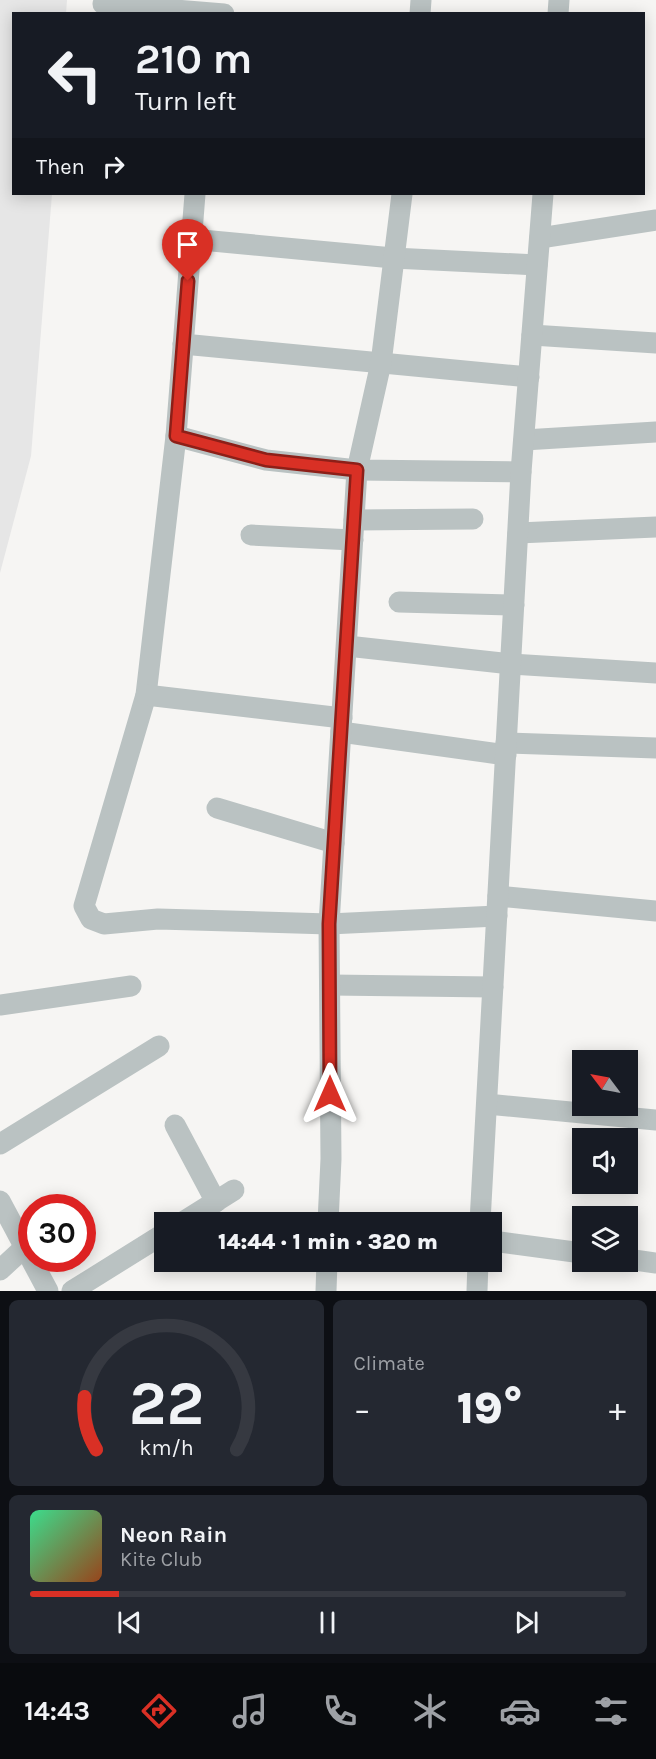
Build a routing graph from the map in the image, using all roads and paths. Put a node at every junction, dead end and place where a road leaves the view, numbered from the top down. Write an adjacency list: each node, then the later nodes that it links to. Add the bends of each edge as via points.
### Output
1 (103, 4): 2 (street)
2 (212, 10)
3 (195, 195): 8 (street)
4 (402, 195): 9 (street)
5 (543, 195): 7 (street)
6 (656, 220): 7 (street)
7 (540, 238): 10 (street)
8 (191, 239): 9 (street); 13 (street)
9 (393, 258): 10 (street); 14 (street)
10 (537, 265): 11 (street)
11 (532, 335): 12 (street); 15 (street)
12 (656, 343)
13 (183, 344): 14 (street); 17 (street)
14 (381, 363): 15 (street); 19 (street)
15 (529, 377): 18 (street)
16 (656, 432): 18 (street)
17 (176, 436): 19 (street, via 266,460); 31 (street)
18 (524, 440): 20 (street)
19 (357, 470): 20 (street); 23 (street)
20 (521, 472): 24 (street)
21 (473, 519): 23 (street)
22 (656, 527): 24 (street)
23 (354, 530): 25 (street); 28 (street)
24 (518, 533): 27 (street)
25 (250, 535)
26 (399, 602): 27 (street)
27 (514, 605): 29 (street)
28 (347, 646): 29 (street); 32 (street)
29 (511, 664): 30 (street); 34 (street)
30 (656, 673)
31 (146, 695): 32 (street); 39 (street, via 84,906 91,919 104,924 158,919)
32 (342, 725): 34 (street); 36 (street)
33 (656, 748): 34 (street)
34 (506, 749): 37 (street)
35 (217, 808): 36 (street)
36 (334, 843): 39 (street)
37 (497, 906): 38 (street); 39 (street); 42 (street)
38 (656, 911)
39 (329, 924): 40 (street)
40 (330, 985): 42 (street); 53 (street)
41 (131, 986): 43 (street)
42 (493, 987): 45 (street)
43 (0, 1005)
44 (159, 1046): 48 (street)
45 (487, 1104): 46 (street); 54 (street)
46 (656, 1120)
47 (176, 1125): 51 (street)
48 (0, 1144)
49 (234, 1190): 51 (street)
50 (0, 1201): 55 (street)
51 (216, 1202): 52 (street)
52 (200, 1212)
53 (328, 1212)
54 (481, 1212)
55 (18, 1234)
56 (154, 1240): 67 (street)
57 (502, 1242): 58 (street)
58 (572, 1252)
59 (18, 1253): 62 (street)
60 (638, 1261): 61 (street)
61 (656, 1263)
62 (0, 1270)
63 (38, 1272): 66 (street)
64 (327, 1272): 68 (street)
65 (478, 1272): 69 (street)
66 (48, 1291)
67 (72, 1291)
68 (326, 1291)
69 (477, 1291)

